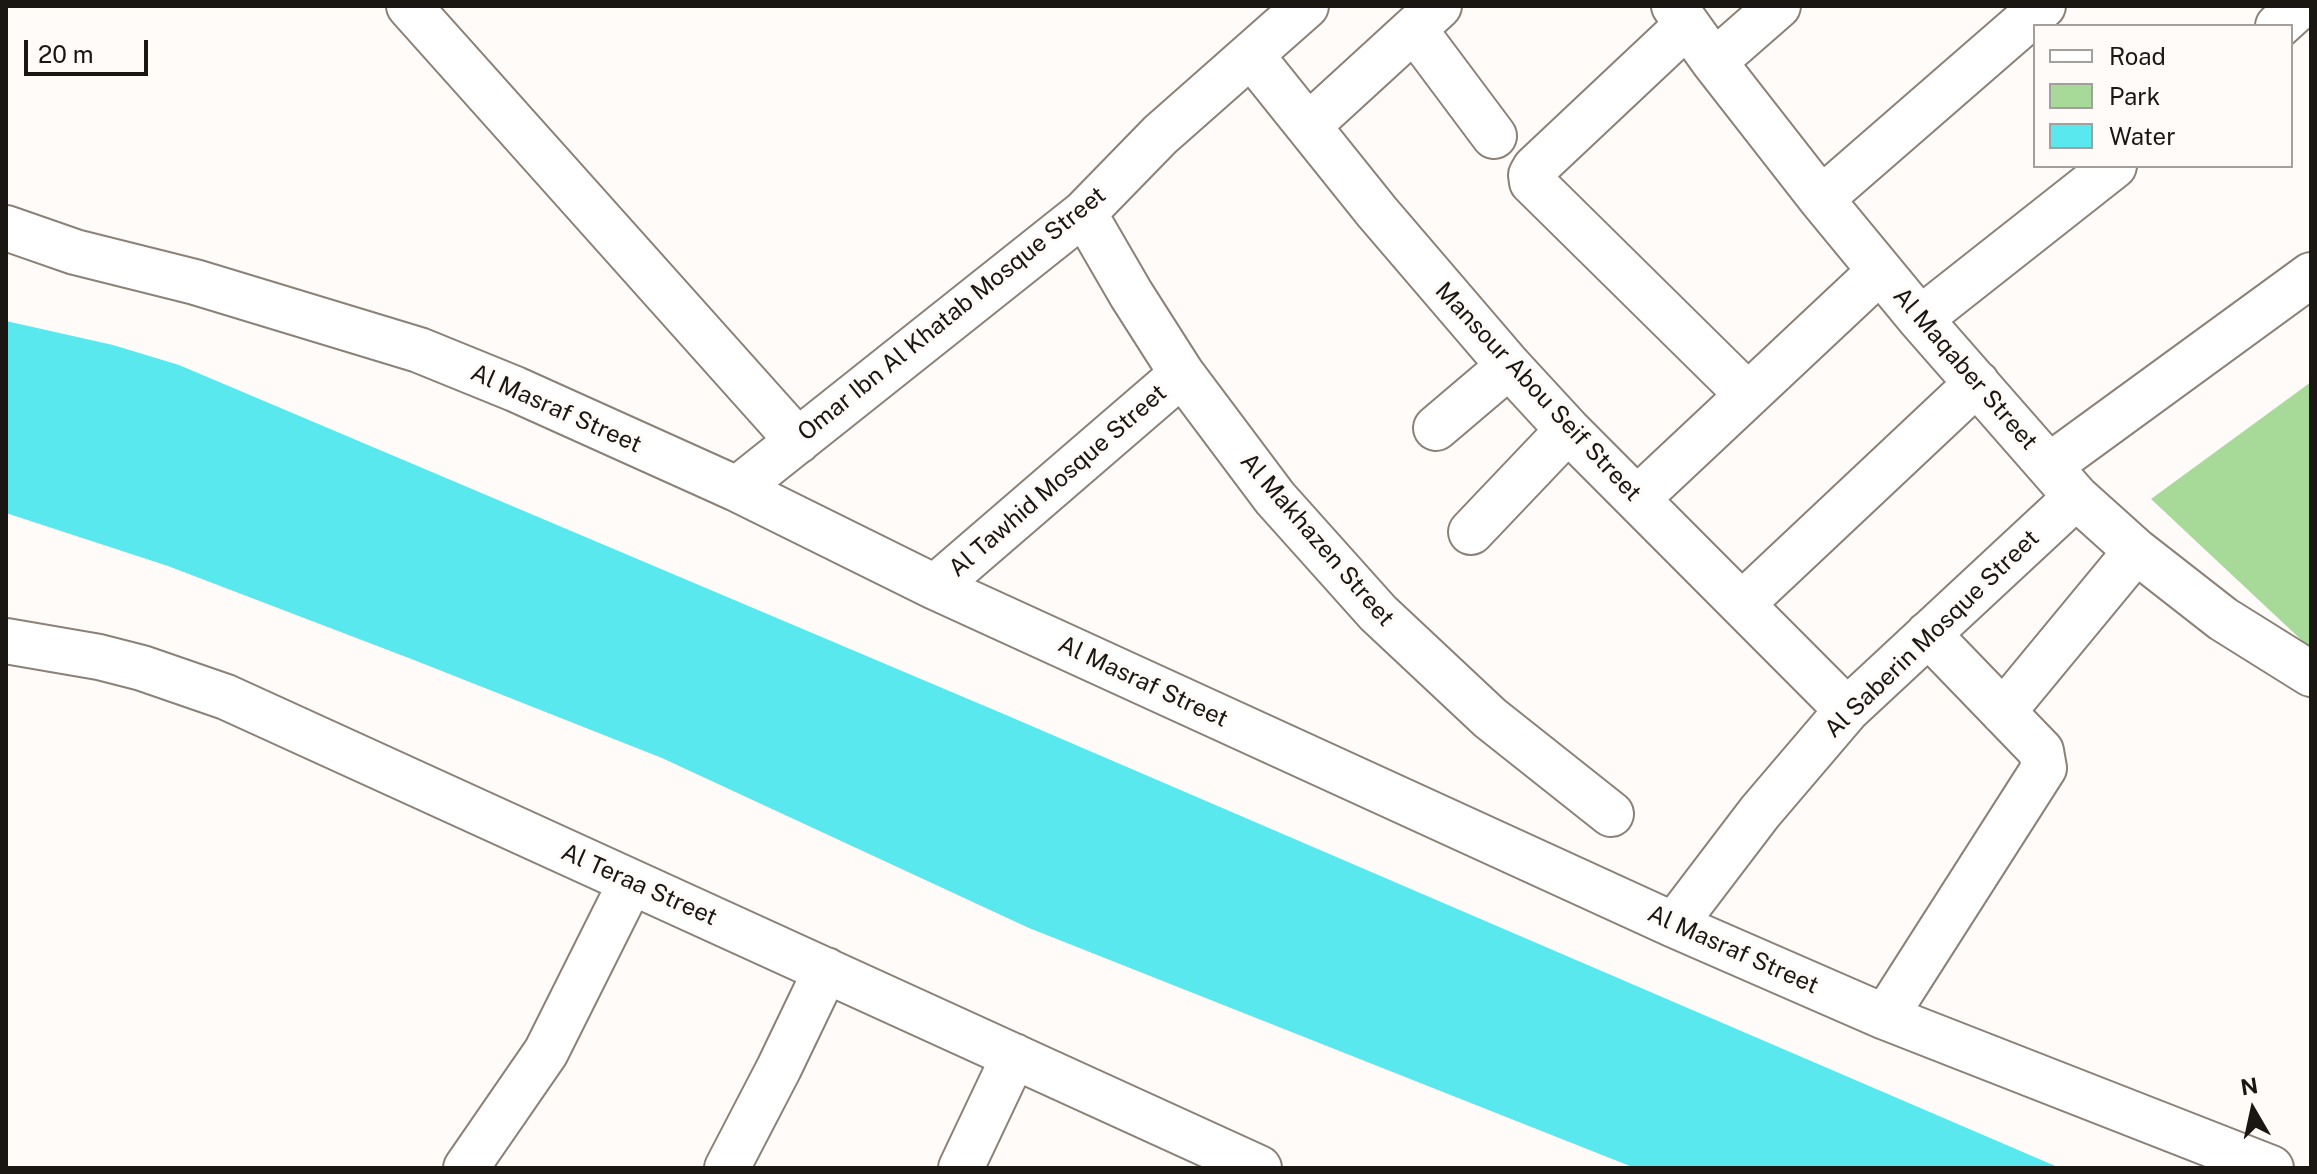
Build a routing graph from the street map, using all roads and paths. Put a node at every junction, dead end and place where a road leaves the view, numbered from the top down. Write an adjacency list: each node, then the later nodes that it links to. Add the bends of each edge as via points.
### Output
1 (409, 6): 26 (street)
2 (1306, 6): 9 (street, Omar Ibn Al Khatab Mosque Street)
3 (1778, 6): 10 (street)
4 (2043, 6): 14 (street)
5 (2300, 6): 8 (street)
6 (1680, 15): 10 (street, Al Maqaber Street); 23 (street, via 1535,168 1532,182)
7 (1426, 18): 11 (street); 12 (street)
8 (2280, 24)
9 (1251, 55): 11 (street, Mansour Abou Seif Street); 15 (street, Omar Ibn Al Khatab Mosque Street, via 1160,135)
10 (1714, 62): 14 (street, Al Maqaber Street)
11 (1308, 126): 20 (street, Mansour Abou Seif Street)
12 (1494, 136)
13 (2111, 168): 19 (street)
14 (1821, 199): 17 (street, Al Maqaber Street)
15 (1084, 213): 21 (street, Al Makhazen Street); 26 (street, Omar Ibn Al Khatab Mosque Street)
16 (6, 228): 28 (street, Al Masraf Street, via 419,350)
17 (1880, 271): 19 (street, Al Maqaber Street); 23 (street)
18 (2311, 275): 27 (street, Al Saberin Mosque Street)
19 (1920, 319): 22 (street, Al Maqaber Street)
20 (1509, 366): 24 (street); 25 (street, Mansour Abou Seif Street)
21 (1182, 374): 32 (street, Al Tawhid Mosque Street); 39 (street, Al Makhazen Street, via 1275,498 1378,613 1490,718)
22 (1977, 383): 27 (street, Al Maqaber Street); 33 (street)
23 (1747, 394): 29 (street)
24 (1436, 428)
25 (1568, 430): 29 (street, Mansour Abou Seif Street); 30 (street)
26 (798, 441): 28 (street, Omar Ibn Al Khatab Mosque Street)
27 (2062, 481): 31 (street, Al Maqaber Street); 34 (street, Al Saberin Mosque Street)
28 (737, 489): 32 (street, Al Masraf Street)
29 (1637, 499): 33 (street, Mansour Abou Seif Street)
30 (1471, 532)
31 (2136, 551): 36 (street, Al Maqaber Street, via 2223,619); 38 (street)
32 (935, 587): 41 (street, Al Masraf Street)
33 (1742, 604): 37 (street, Mansour Abou Seif Street)
34 (1928, 634): 37 (street, Al Saberin Mosque Street); 38 (street)
35 (6, 641): 40 (street, Al Teraa Street, via 128,664 212,692)
36 (2311, 674)
37 (1847, 710): 41 (street, Al Saberin Mosque Street)
38 (2003, 712): 43 (street, via 2041,751 2044,768)
39 (1611, 814)
40 (631, 882): 42 (street, Al Teraa Street); 46 (street, via 546,1052)
41 (1674, 925): 43 (street, Al Masraf Street)
42 (826, 970): 44 (street, Al Teraa Street); 47 (street)
43 (1885, 1017): 50 (street, Al Masraf Street)
44 (1014, 1056): 45 (street, Al Teraa Street); 48 (street)
45 (1212, 1158): 49 (street, Al Teraa Street)
46 (466, 1168)
47 (727, 1168)
48 (961, 1168)
49 (1259, 1168)
50 (2271, 1168)

